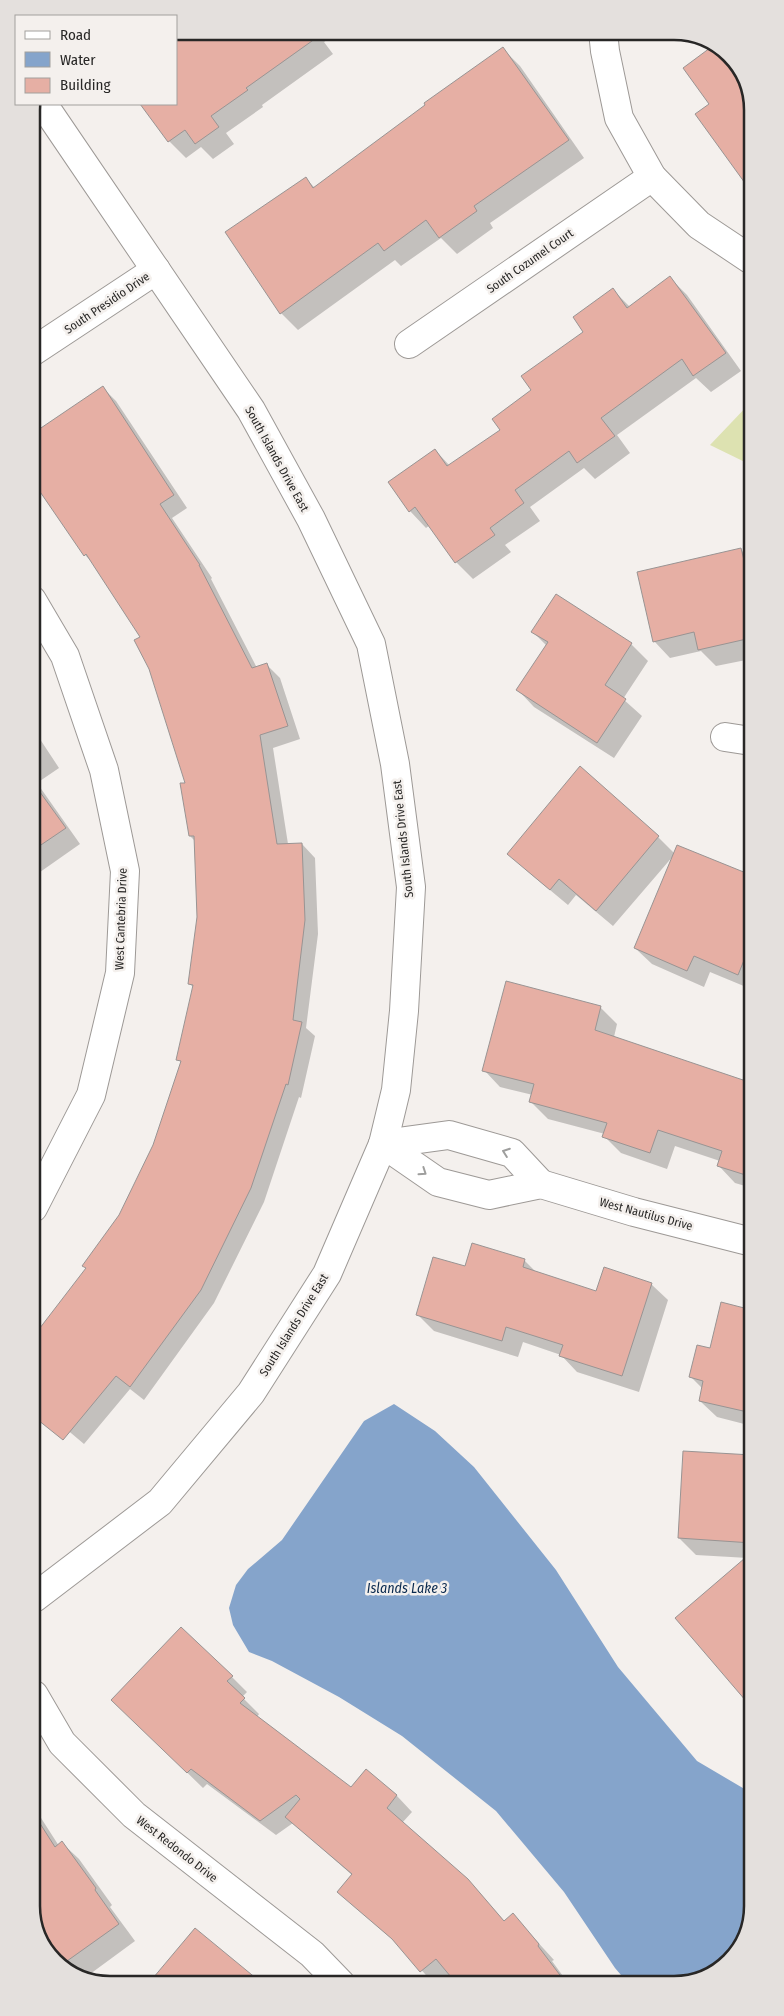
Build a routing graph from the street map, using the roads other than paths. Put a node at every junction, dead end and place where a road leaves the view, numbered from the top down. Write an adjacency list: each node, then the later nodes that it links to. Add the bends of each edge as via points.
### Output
1 (604, 40): 3 (street, via 619,118)
2 (43, 105): 5 (street, South Islands Drive East)
3 (652, 177): 4 (street, via 699,225); 6 (street, South Cozumel Court)
4 (744, 254)
5 (156, 270): 7 (street, South Presidio Drive); 9 (street, South Islands Drive East, via 251,410 311,519 371,644 395,764 411,887 396,1090)
6 (409, 344)
7 (40, 347)
8 (40, 614): 11 (street, West Cantebria Drive, via 65,656 104,770 126,872 120,973 91,1095)
9 (383, 1144): 10 (street, West Nautilus Drive, one-way to 10, via 438,1182 489,1195); 10 (street, one-way to 9, via 512,1153 449,1135); 13 (street, South Islands Drive East, via 327,1274 251,1393 160,1502)
10 (541, 1184): 12 (street, West Nautilus Drive)
11 (40, 1194)
12 (744, 1240)
13 (40, 1593)
14 (40, 1705): 15 (street, West Redondo Drive, via 62,1743 134,1816 312,1954)
15 (333, 1976)

